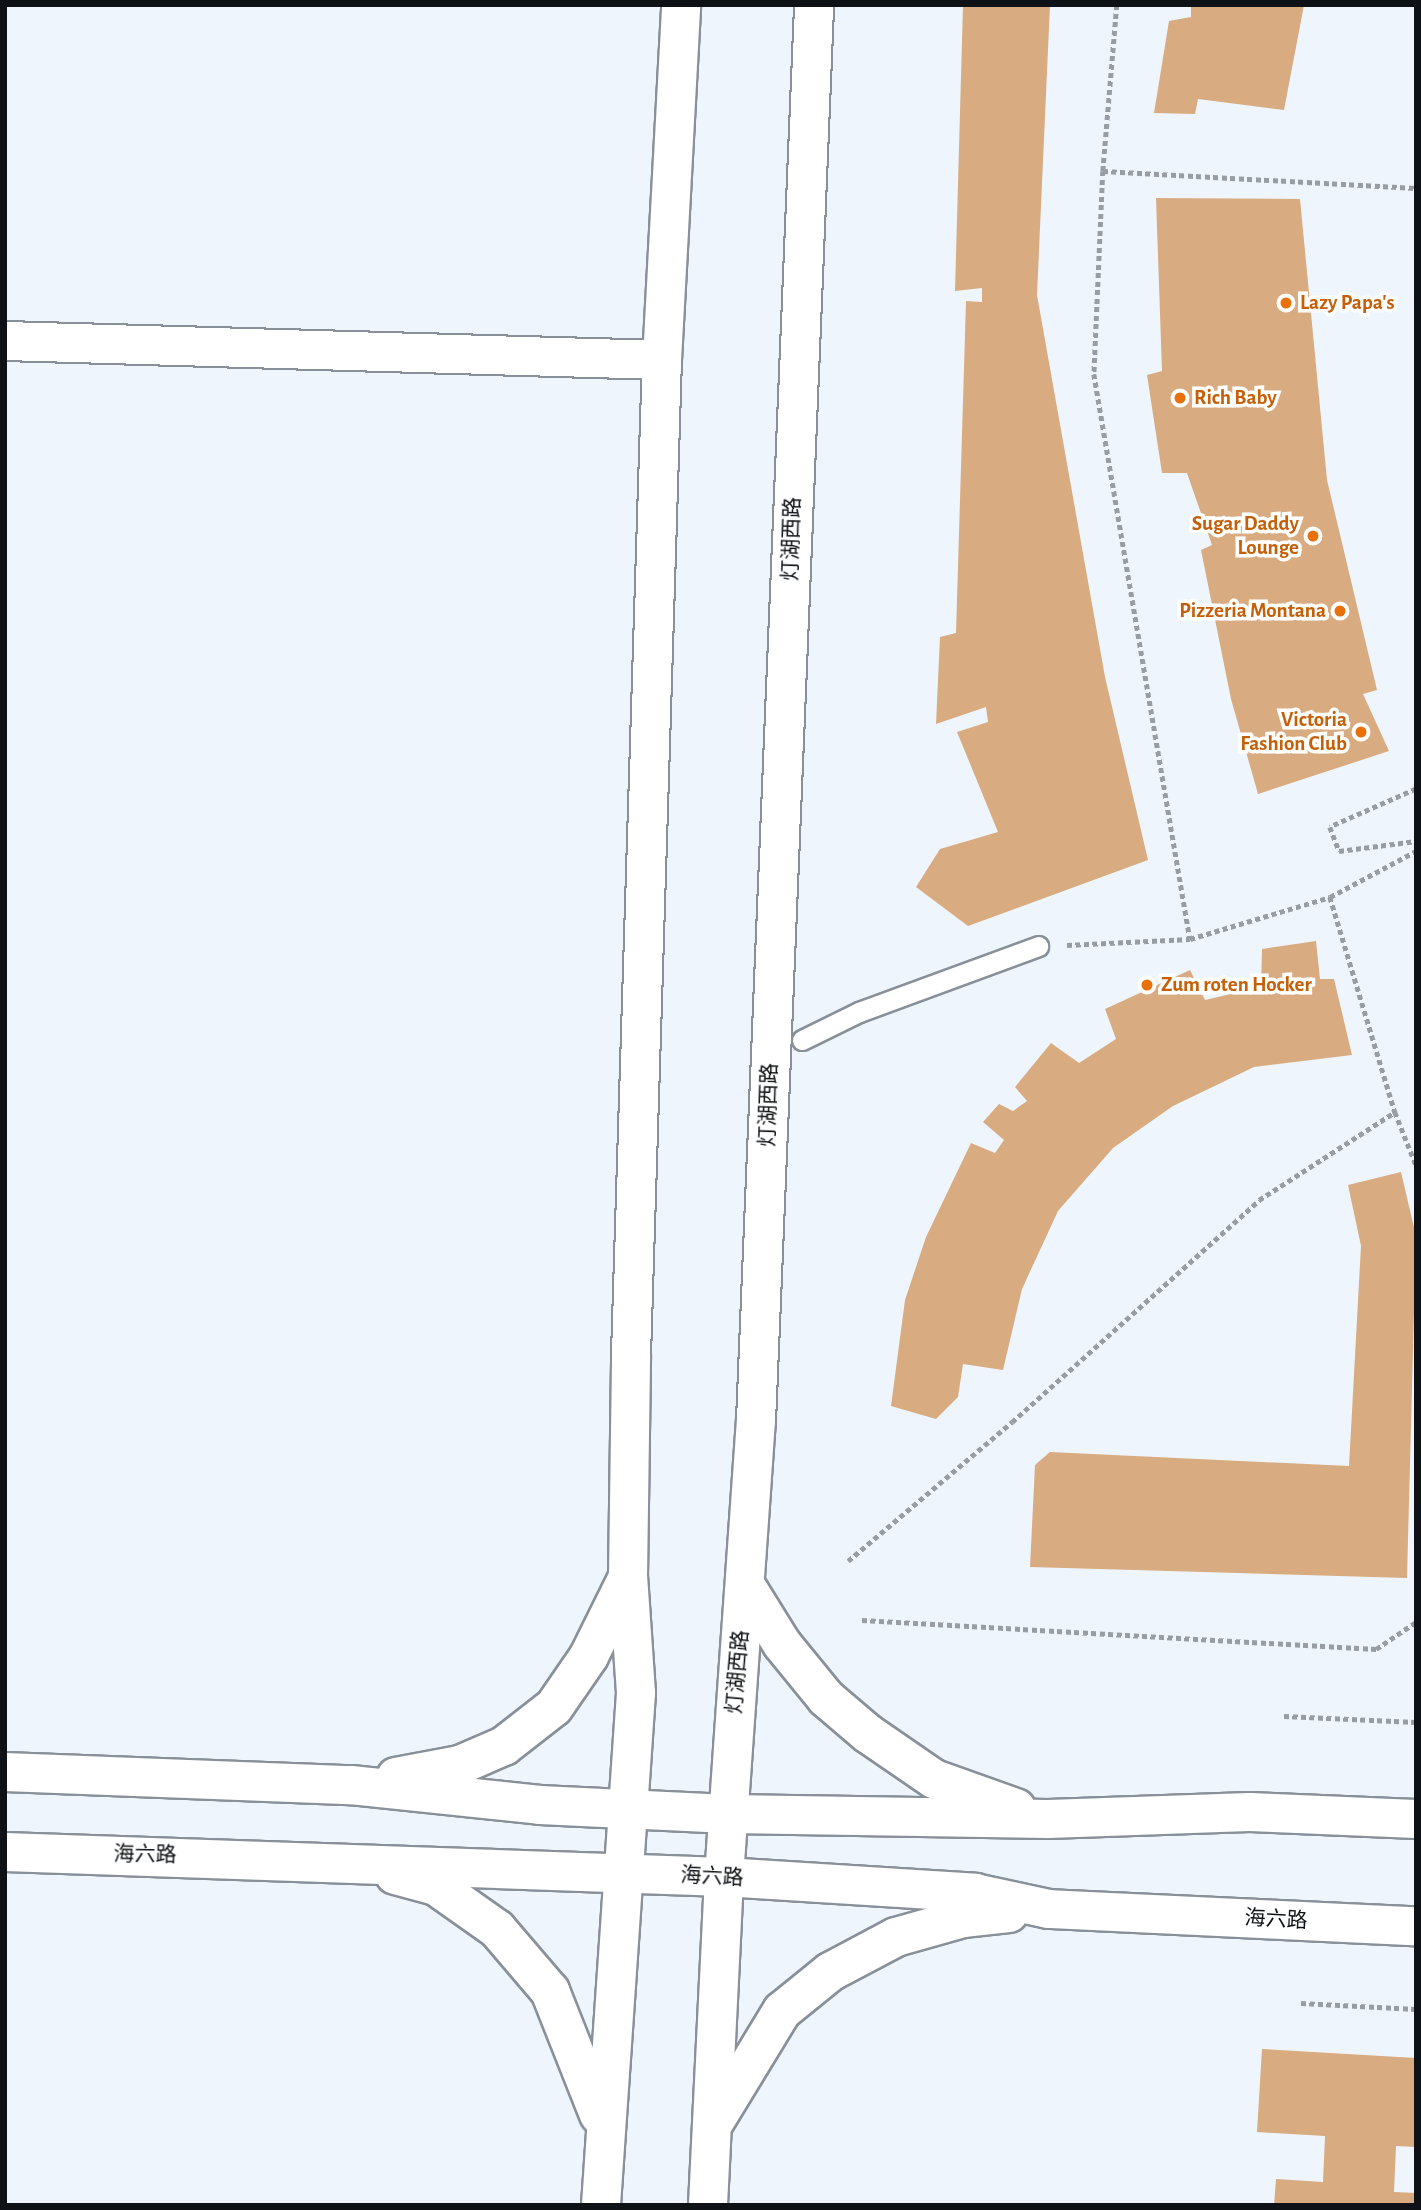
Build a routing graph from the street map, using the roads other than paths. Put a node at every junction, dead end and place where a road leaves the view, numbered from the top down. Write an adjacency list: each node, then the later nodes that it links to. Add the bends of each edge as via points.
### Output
1 (681, 5): 4 (main road)
2 (814, 5): 8 (main road, 灯湖西路)
3 (5, 341): 4 (main road)
4 (662, 360): 7 (main road)
5 (1038, 946): 6 (lane, via 859,1012)
6 (802, 1040)
7 (628, 1577): 10 (main road, via 589,1656 554,1707 504,1746 460,1765); 11 (main road, via 636,1692)
8 (746, 1586): 12 (main road, 灯湖西路); 13 (main road, via 782,1644 826,1698 867,1733 934,1779)
9 (5, 1772): 10 (main road)
10 (351, 1785): 11 (main road)
11 (628, 1810): 12 (main road); 17 (main road)
12 (729, 1814): 13 (main road); 18 (main road, 灯湖西路)
13 (1048, 1819): 14 (main road, via 1250,1812)
14 (1416, 1819)
15 (5, 1852): 16 (main road, 海六路)
16 (343, 1860): 17 (main road, 海六路); 21 (main road, via 436,1886 497,1929 550,1991)
17 (625, 1873): 18 (main road, 海六路); 21 (main road)
18 (724, 1877): 19 (main road, 海六路, via 975,1893); 22 (main road, 灯湖西路)
19 (1049, 1909): 20 (main road, 海六路); 22 (main road, via 963,1917 896,1937 830,1972 782,2011)
20 (1416, 1926)
21 (603, 2124): 23 (main road)
22 (712, 2126): 24 (main road, 灯湖西路)
23 (601, 2205)
24 (708, 2205)

